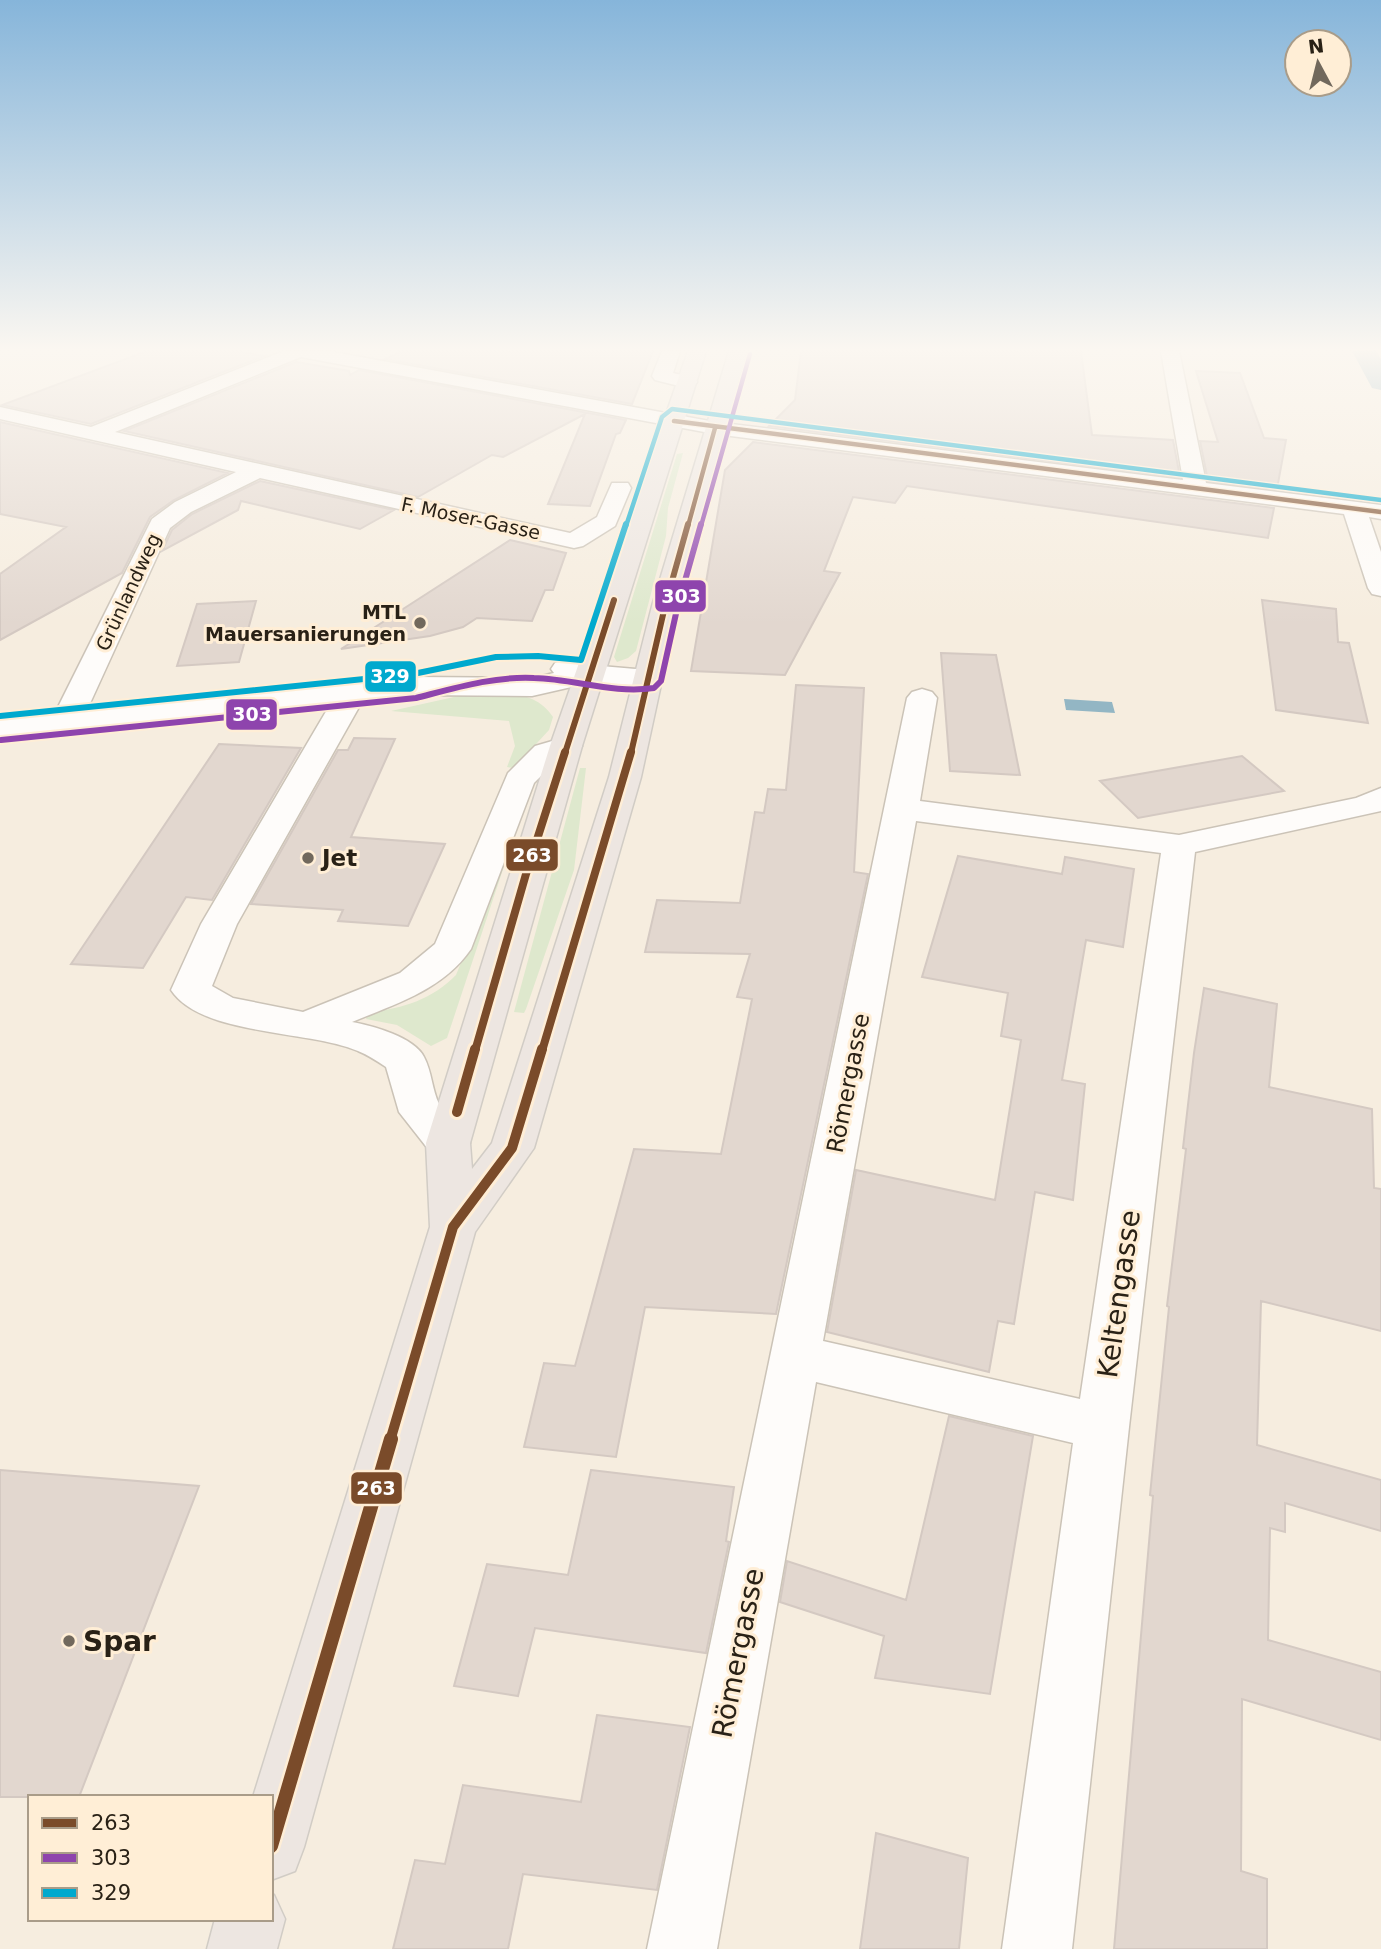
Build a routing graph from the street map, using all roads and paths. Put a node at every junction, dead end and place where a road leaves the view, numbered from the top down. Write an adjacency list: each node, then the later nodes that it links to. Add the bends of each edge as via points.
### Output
1 (131, 442): 6 (street, F. Moser-Gasse)
2 (667, 442): 12 (main road)
3 (711, 442): 13 (main road)
4 (825, 442): 8 (street)
5 (1187, 442): 8 (street)
6 (256, 471): 7 (street, F. Moser-Gasse, via 574,541 607,521); 16 (street, Grünlandweg, via 183,507 160,524)
7 (620, 488)
8 (1196, 489): 9 (street)
9 (1354, 509): 10 (street); 11 (street)
10 (1381, 512)
11 (1381, 588)
12 (589, 674): 13 (street); 14 (street, via 532,687 415,687); 18 (main road)
13 (649, 677): 24 (main road, via 604,851 512,1147)
14 (352, 693): 16 (street); 22 (street, via 219,924 191,990 221,1009)
15 (922, 698): 20 (street, Römergasse)
16 (66, 722): 17 (street)
17 (0, 728)
18 (566, 746): 22 (street, via 546,754 519,780 453,949 414,982); 23 (main road)
19 (1381, 799): 21 (street)
20 (902, 809): 21 (street); 25 (street, Römergasse)
21 (1179, 845): 26 (street, Keltengasse)
22 (308, 1025): 23 (street, via 369,1039 405,1059 420,1112)
23 (448, 1143): 24 (main road)
24 (453, 1227): 27 (main road)
25 (794, 1356): 26 (street); 30 (street, Römergasse)
26 (1102, 1427): 31 (street, Keltengasse)
27 (273, 1840)
28 (249, 1921): 29 (main road)
29 (242, 1949)
30 (682, 1949)
31 (1037, 1949)

